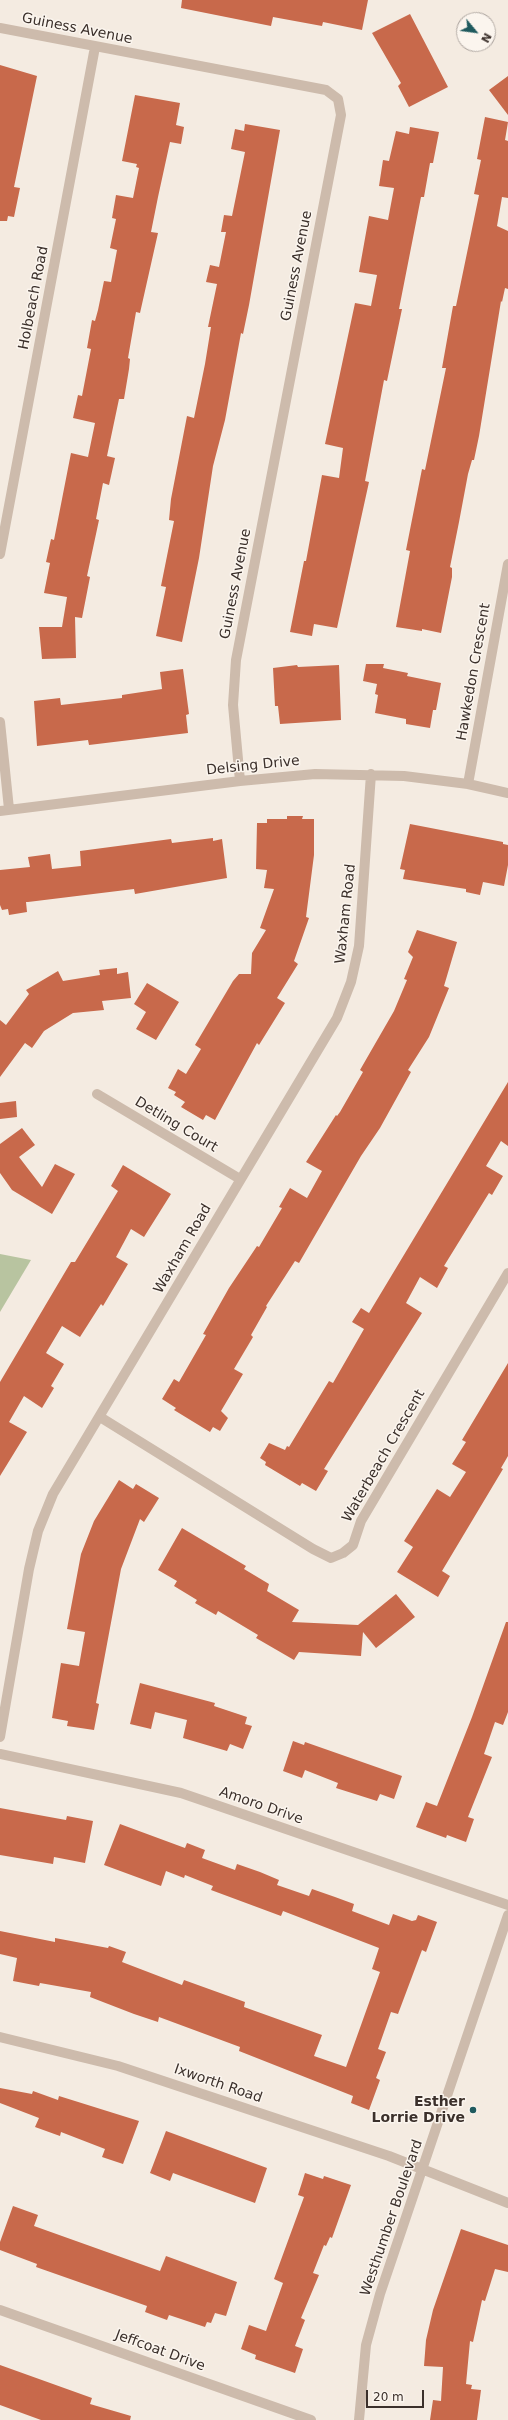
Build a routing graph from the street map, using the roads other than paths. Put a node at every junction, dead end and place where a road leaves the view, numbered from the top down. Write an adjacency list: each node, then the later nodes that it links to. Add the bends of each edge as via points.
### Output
1 (0, 28): 2 (street, Guiness Avenue)
2 (95, 47): 3 (street, Holbeach Road); 7 (street, Guiness Avenue, via 326,90 338,99 341,115 236,660 232,705)
3 (0, 554)
4 (508, 564): 8 (street, Hawkedon Crescent)
5 (0, 722): 10 (street)
6 (371, 774): 7 (street, Delsing Drive, via 315,774); 8 (street, Delsing Drive); 12 (street, Waxham Road, via 359,946 351,982 337,1018)
7 (240, 781): 10 (street, Delsing Drive)
8 (468, 784): 9 (street, Delsing Drive)
9 (508, 792)
10 (5, 810)
11 (97, 1094): 12 (street, Detling Court)
12 (240, 1179): 14 (street, Waxham Road)
13 (508, 1273): 14 (street, Waterbeach Crescent, via 361,1521 353,1545 331,1558)
14 (100, 1417): 15 (street, Waxham Road, via 53,1494 38,1531)
15 (0, 1737)
16 (0, 1754): 17 (street, Amoro Drive, via 181,1793)
17 (508, 1905)
18 (508, 1915): 20 (street, Westhumber Boulevard)
19 (0, 2037): 20 (street, Ixworth Road, via 118,2066 389,2156)
20 (422, 2170): 21 (street); 24 (street, Westhumber Boulevard, via 380,2294 366,2345)
21 (508, 2203)
22 (0, 2310): 23 (street, Jeffcoat Drive)
23 (311, 2420)
24 (359, 2420)

